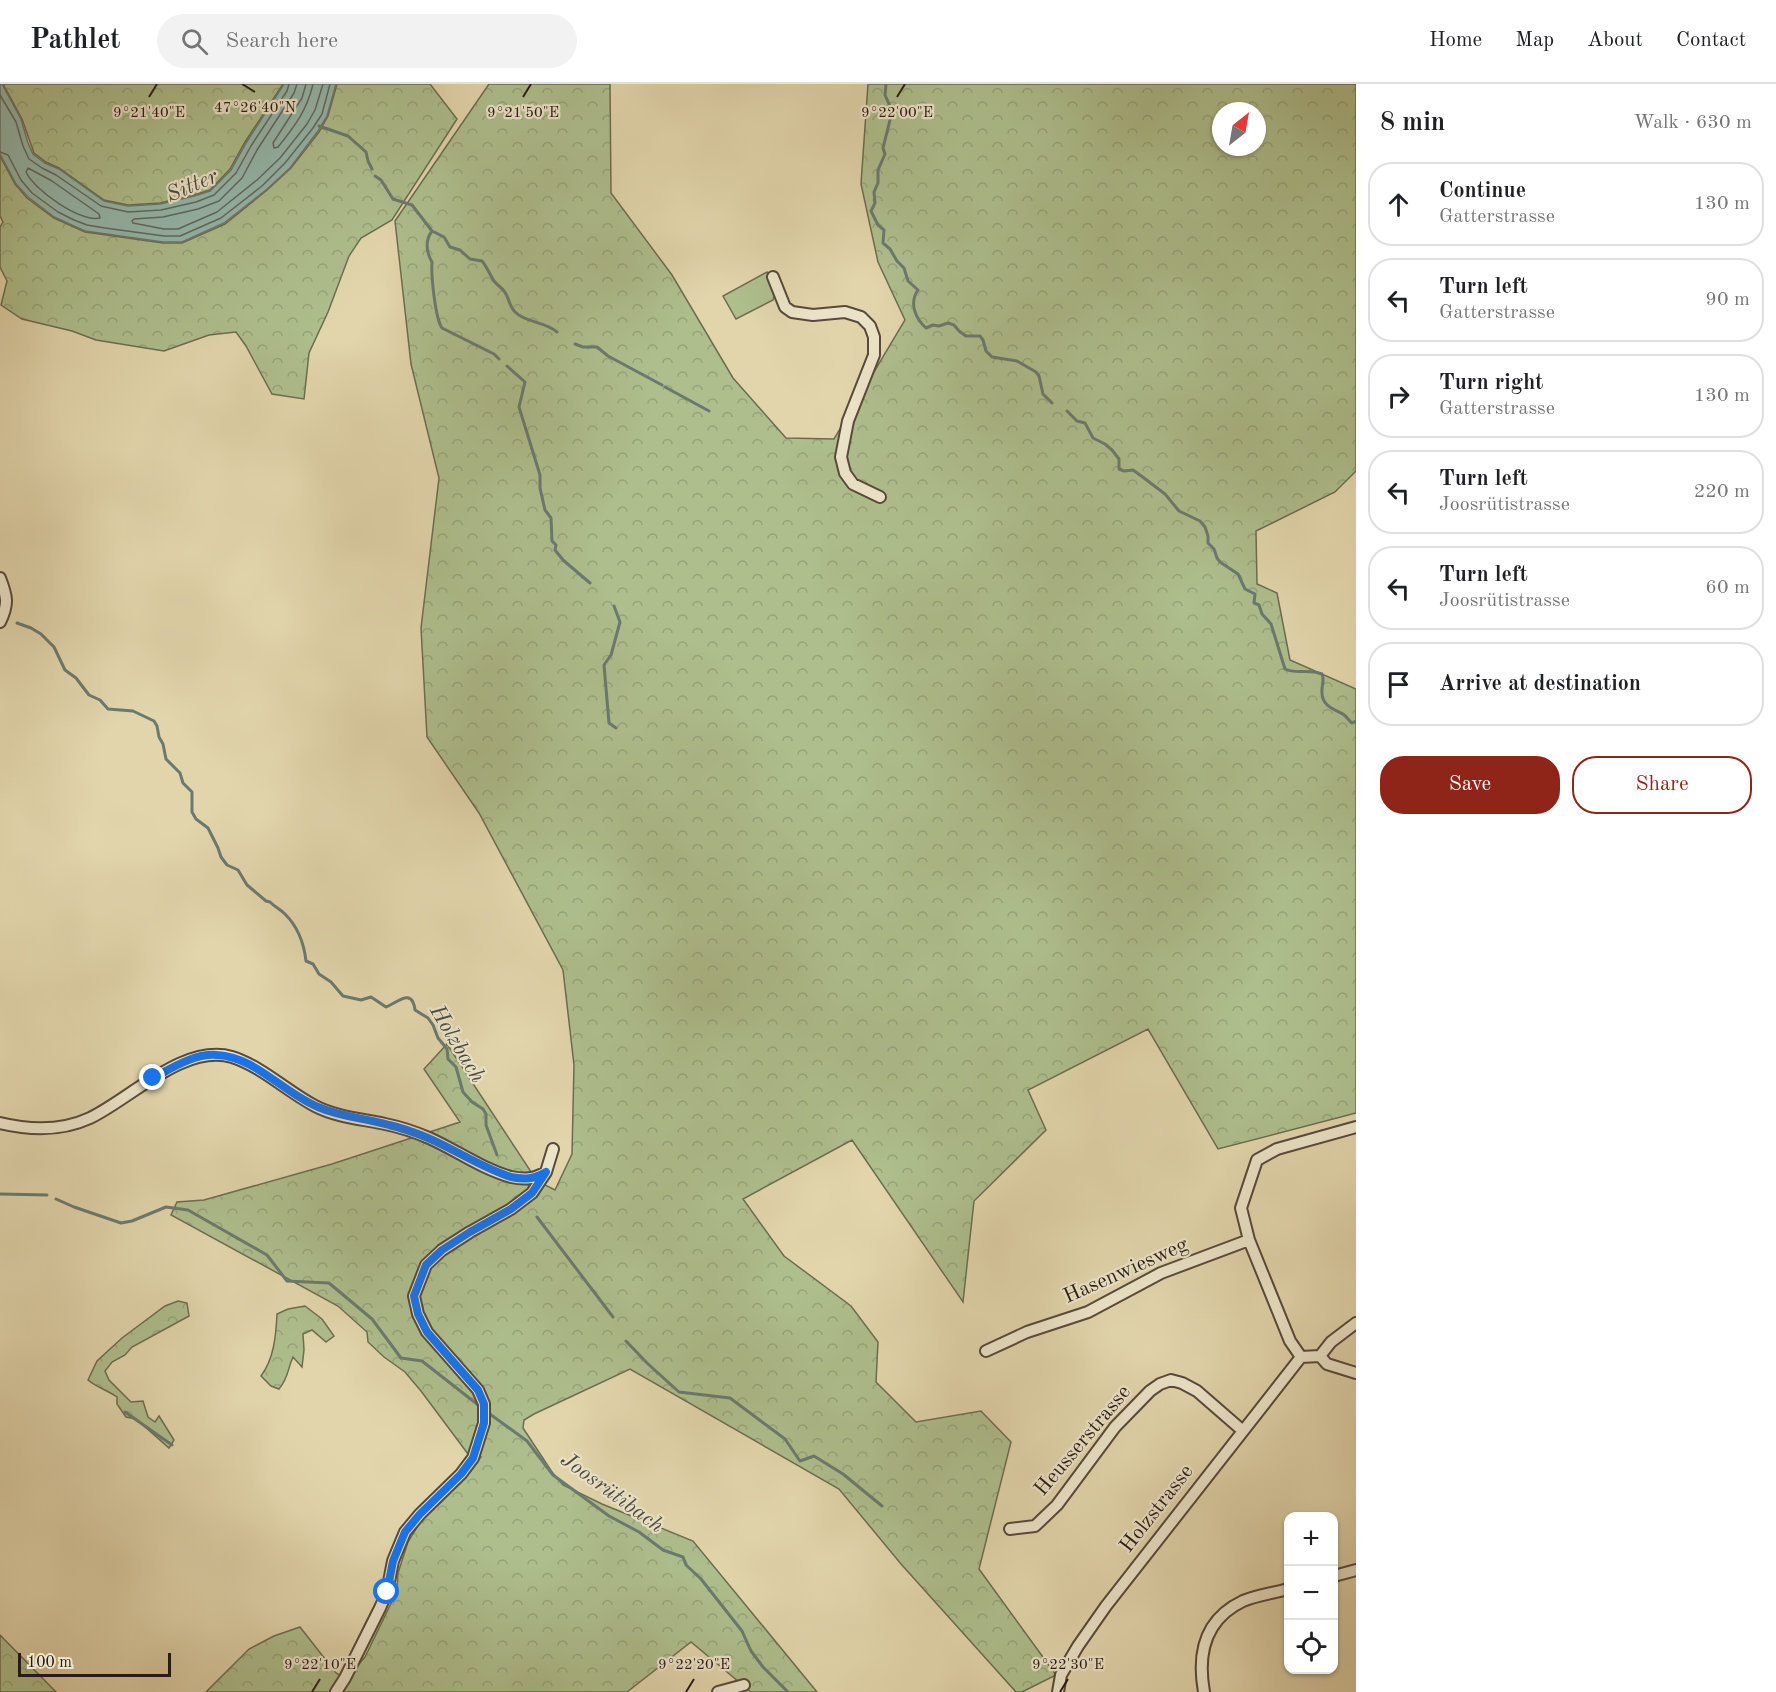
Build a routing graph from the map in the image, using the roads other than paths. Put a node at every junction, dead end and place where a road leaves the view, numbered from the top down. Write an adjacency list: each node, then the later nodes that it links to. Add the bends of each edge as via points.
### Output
1 (773, 277): 2 (street, via 784,307 792,312 844,312 861,317 870,326 874,355 848,421 841,457 853,484)
2 (880, 497)
3 (0, 578): 4 (street, via 7,595)
4 (0, 622)
5 (0, 1123): 8 (street, via 41,1128 89,1119 153,1078 200,1056 216,1054 250,1065 316,1107 428,1138 511,1176 527,1179)
6 (1356, 1127): 9 (street, via 1277,1149 1257,1160 1241,1208)
7 (553, 1149): 8 (street)
8 (546, 1172): 21 (street, via 532,1193 442,1250 426,1265 414,1296 418,1314 427,1332 478,1390 484,1423 473,1458 405,1532 393,1561 387,1592)
9 (1249, 1240): 11 (street, Hasenwiesweg, via 1161,1273 1088,1312 1027,1332); 13 (street, via 1290,1341)
10 (1356, 1323): 12 (street)
11 (986, 1351)
12 (1320, 1356): 13 (street); 14 (street, via 1327,1364)
13 (1301, 1357): 15 (street, Holzstrasse)
14 (1356, 1373)
15 (1243, 1431): 16 (street, Heusserstrasse, via 1197,1391 1171,1380 1160,1384 1115,1427 1057,1505 1035,1526); 23 (street, Holzstrasse, via 1078,1646 1061,1675)
16 (1010, 1529)
17 (1356, 1570): 18 (street)
18 (1338, 1575)
19 (1284, 1590): 24 (street, via 1244,1601 1215,1623 1203,1650)
20 (744, 1685): 22 (street)
21 (336, 1692)
22 (718, 1692)
23 (1058, 1692)
24 (1204, 1692)

